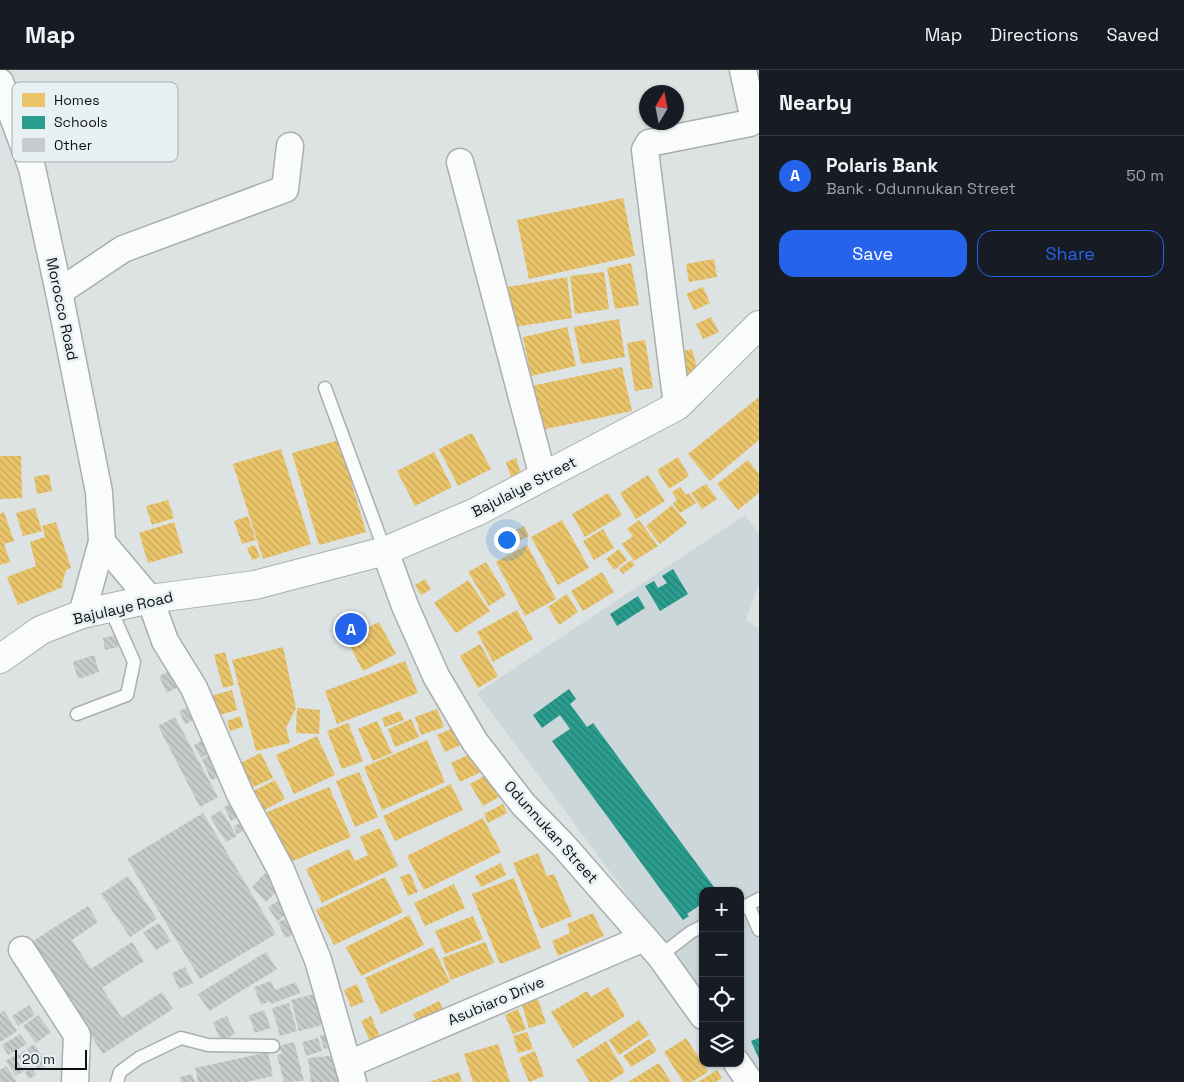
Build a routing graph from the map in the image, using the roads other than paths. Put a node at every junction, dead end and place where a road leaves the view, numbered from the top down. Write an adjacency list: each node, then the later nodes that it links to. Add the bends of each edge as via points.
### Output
1 (743, 70): 10 (street, via 754,120 649,143 645,150)
2 (0, 82): 3 (street, Morocco Road)
3 (12, 114)
4 (290, 146): 7 (street, via 285,189 123,250)
5 (30, 162): 7 (street, Morocco Road)
6 (460, 162): 11 (street)
7 (60, 292): 12 (street, Morocco Road, via 99,492)
8 (759, 325): 10 (street, Bajulaiye Street)
9 (325, 388): 13 (lane)
10 (678, 406): 11 (street, Bajulaiye Street)
11 (543, 478): 13 (street, Bajulaiye Street, via 476,512)
12 (102, 542): 15 (street); 17 (street, Morocco Road)
13 (385, 551): 14 (street, Bajulaiye Street); 23 (street, Odunnukan Street, via 436,676 475,742 523,804)
14 (255, 585): 15 (street, Bajulaye Road)
15 (150, 599): 16 (street, Bajulaye Road); 28 (street, via 165,641 194,688 240,794 281,870 318,960)
16 (110, 608): 17 (street, Bajulaye Road); 19 (lane, via 134,662 127,695)
17 (82, 614): 18 (street, Bajulaye Road, via 41,630)
18 (0, 659)
19 (77, 714)
20 (749, 904): 22 (lane)
21 (699, 928): 23 (lane)
22 (759, 930)
23 (652, 947): 25 (street, Odunnukan Street); 28 (street, Asubiaro Drive)
24 (22, 950): 29 (street, via 77,1036)
25 (699, 1011)
26 (273, 1046): 30 (lane, via 208,1045 181,1038 139,1058 120,1072)
27 (739, 1067): 31 (street)
28 (351, 1073)
29 (75, 1082)
30 (117, 1082)
31 (750, 1082)

